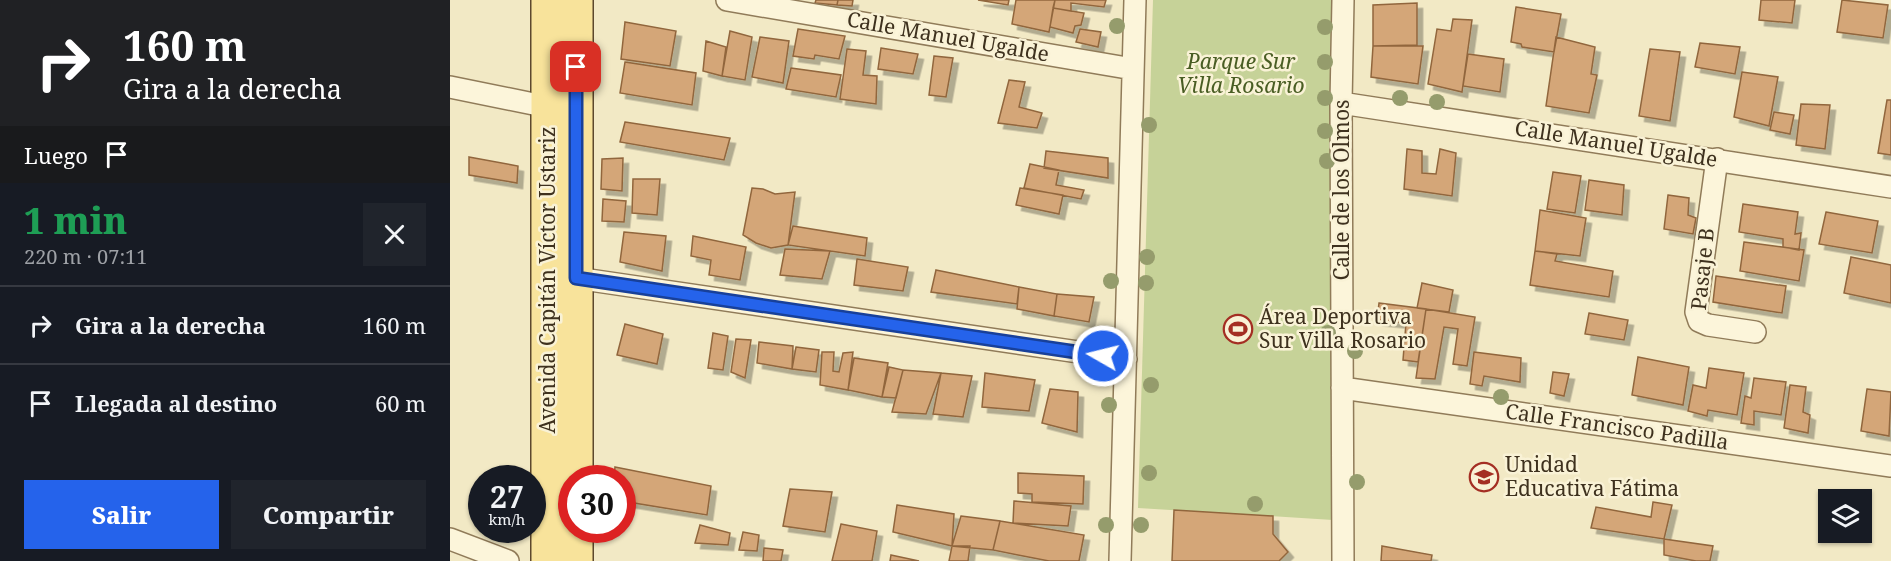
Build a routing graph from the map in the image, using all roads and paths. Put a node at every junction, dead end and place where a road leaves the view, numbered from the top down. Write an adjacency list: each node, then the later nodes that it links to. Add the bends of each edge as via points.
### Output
1 (548, 0): 9 (main road, Avenida Capitán Víctor Ustariz)
2 (576, 0): 9 (main road, Avenida Capitán Víctor Ustariz)
3 (727, 0): 6 (street, Calle Manuel Ugalde)
4 (1135, 0): 6 (street)
5 (1343, 0): 8 (street, Calle de los Olmos)
6 (1133, 69): 14 (street)
7 (450, 87): 9 (street)
8 (1341, 103): 10 (street, Calle Manuel Ugalde); 15 (street, Calle de los Olmos)
9 (561, 110): 12 (main road, Avenida Capitán Víctor Ustariz); 21 (main road, Avenida Capitán Víctor Ustariz)
10 (1717, 159): 11 (street, Calle Manuel Ugalde); 13 (street, Pasaje B, via 1696,312 1699,321 1708,325)
11 (1891, 188)
12 (576, 278): 14 (street); 16 (main road, Avenida Capitán Víctor Ustariz)
13 (1755, 332)
14 (1126, 359): 23 (street)
15 (1342, 388): 17 (street, Calle Francisco Padilla); 24 (street, Calle de los Olmos)
16 (576, 465)
17 (1891, 466)
18 (450, 539): 20 (street)
19 (576, 543): 22 (main road)
20 (508, 561)
21 (548, 561)
22 (576, 561)
23 (1120, 561)
24 (1343, 561)

